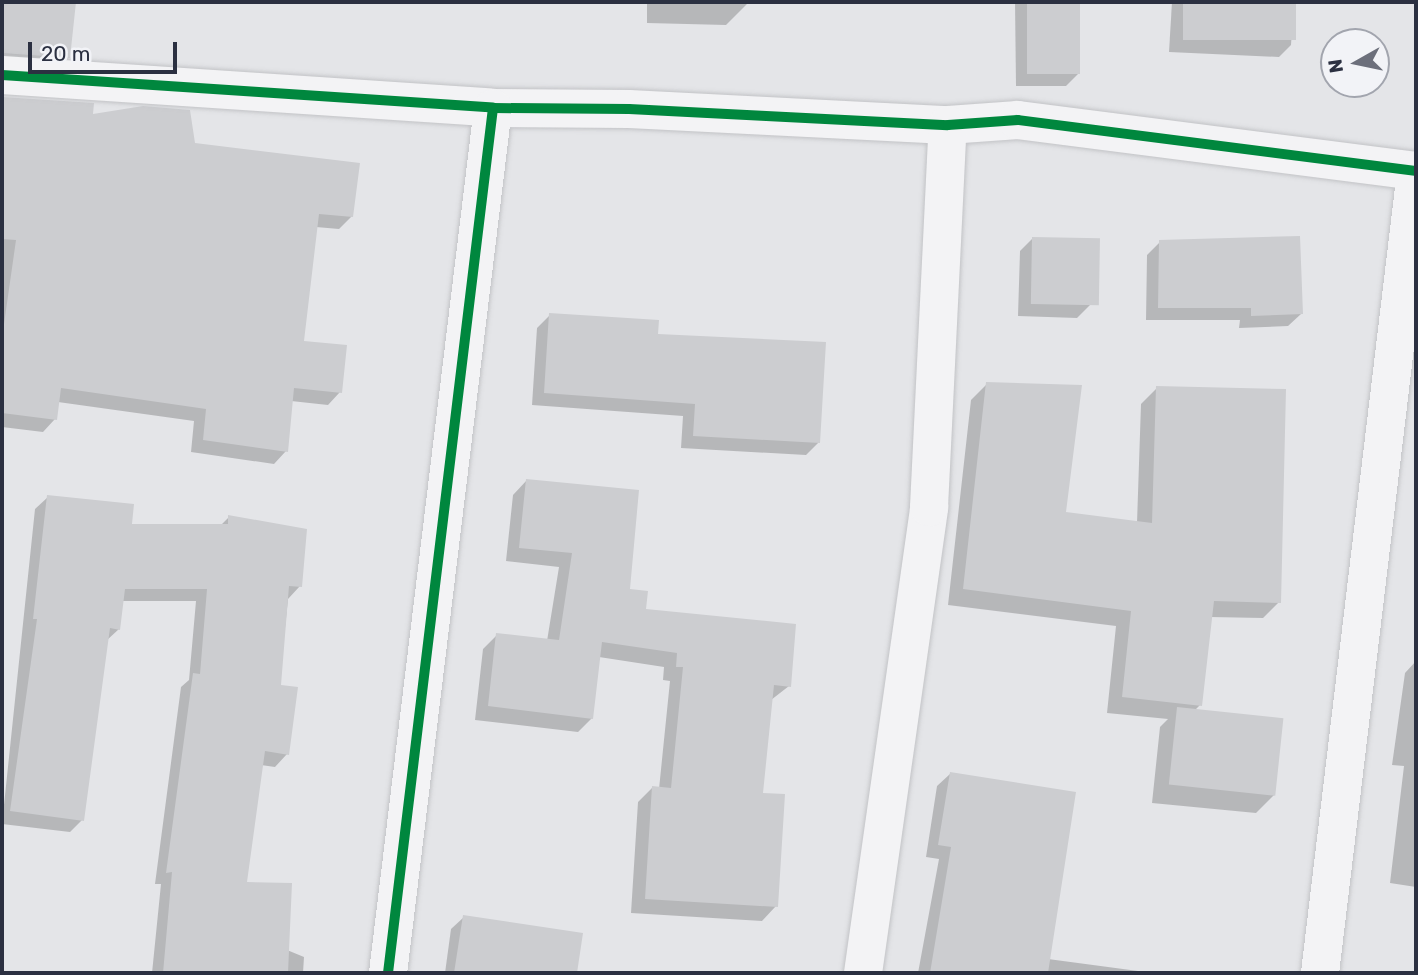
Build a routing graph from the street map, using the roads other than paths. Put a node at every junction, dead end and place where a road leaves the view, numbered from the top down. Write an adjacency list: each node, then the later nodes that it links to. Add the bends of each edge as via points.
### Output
1 (2, 75): 2 (street)
2 (493, 108): 3 (street, via 629,109); 5 (street)
3 (948, 125): 4 (street, via 1018,120); 6 (street, via 929,507)
4 (1416, 171): 7 (street)
5 (388, 973)
6 (863, 973)
7 (1320, 973)

